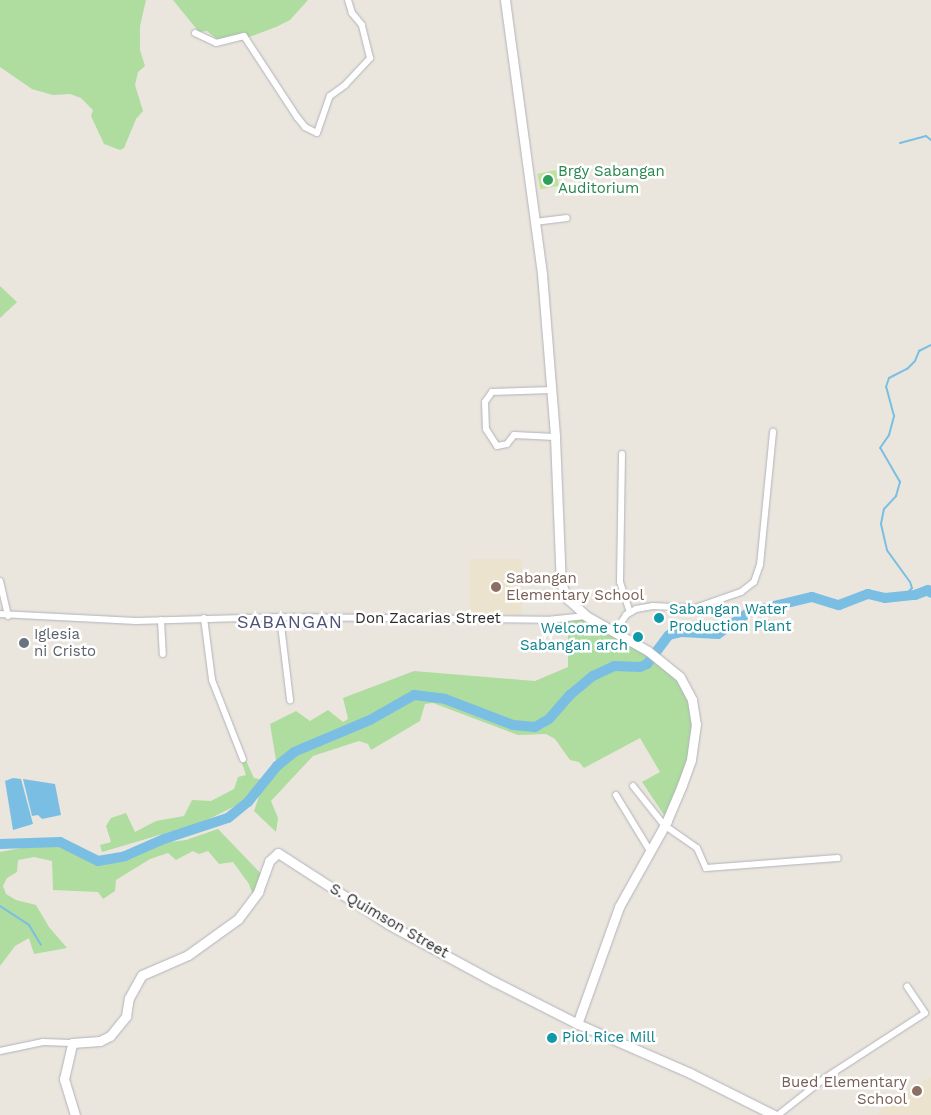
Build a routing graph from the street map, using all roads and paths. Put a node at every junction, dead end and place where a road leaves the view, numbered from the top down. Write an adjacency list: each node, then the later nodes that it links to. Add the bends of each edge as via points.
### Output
1 (348, 0): 3 (street, via 352,13 362,25 370,58 356,75 330,96 317,133 305,127 297,117 244,36 216,43)
2 (505, 0): 5 (street)
3 (195, 32)
4 (567, 218): 5 (street)
5 (535, 222): 6 (street)
6 (552, 390): 8 (street); 8 (street, via 492,392 485,402 486,428 497,446 506,444 514,435)
7 (773, 432): 11 (street, via 760,566 754,582 741,592 695,608 652,606)
8 (555, 437): 14 (street, via 559,577 568,599)
9 (622, 454): 11 (street, via 620,582)
10 (0, 581): 13 (street)
11 (630, 612): 18 (street)
12 (0, 614): 13 (street, Don Zacarias Street)
13 (8, 616): 17 (street, Don Zacarias Street)
14 (586, 616): 15 (street, Don Zacarias Street, via 547,620); 18 (street)
15 (280, 617): 16 (street, Don Zacarias Street); 20 (street)
16 (204, 618): 17 (street, Don Zacarias Street); 21 (street, via 212,680)
17 (162, 620): 19 (street)
18 (614, 633): 24 (street, via 651,654 684,683 694,704 696,724 691,760)
19 (163, 654)
20 (290, 700)
21 (243, 759)
22 (633, 786): 24 (street)
23 (616, 795): 25 (street)
24 (664, 825): 25 (street); 26 (street, via 697,848 706,868)
25 (650, 851): 28 (street, via 620,907)
26 (838, 858)
27 (907, 986): 33 (street, via 925,1013 825,1078)
28 (577, 1024): 29 (street, S. Quimson Street, via 411,937 278,853 269,860 258,892 243,914 188,955 142,975 131,992 126,1016 110,1036 100,1041); 32 (street, S. Quimson Street, via 690,1073)
29 (72, 1043): 30 (street, via 43,1042); 31 (street, via 64,1079)
30 (0, 1052)
31 (75, 1115)
32 (774, 1115)
33 (778, 1115)

